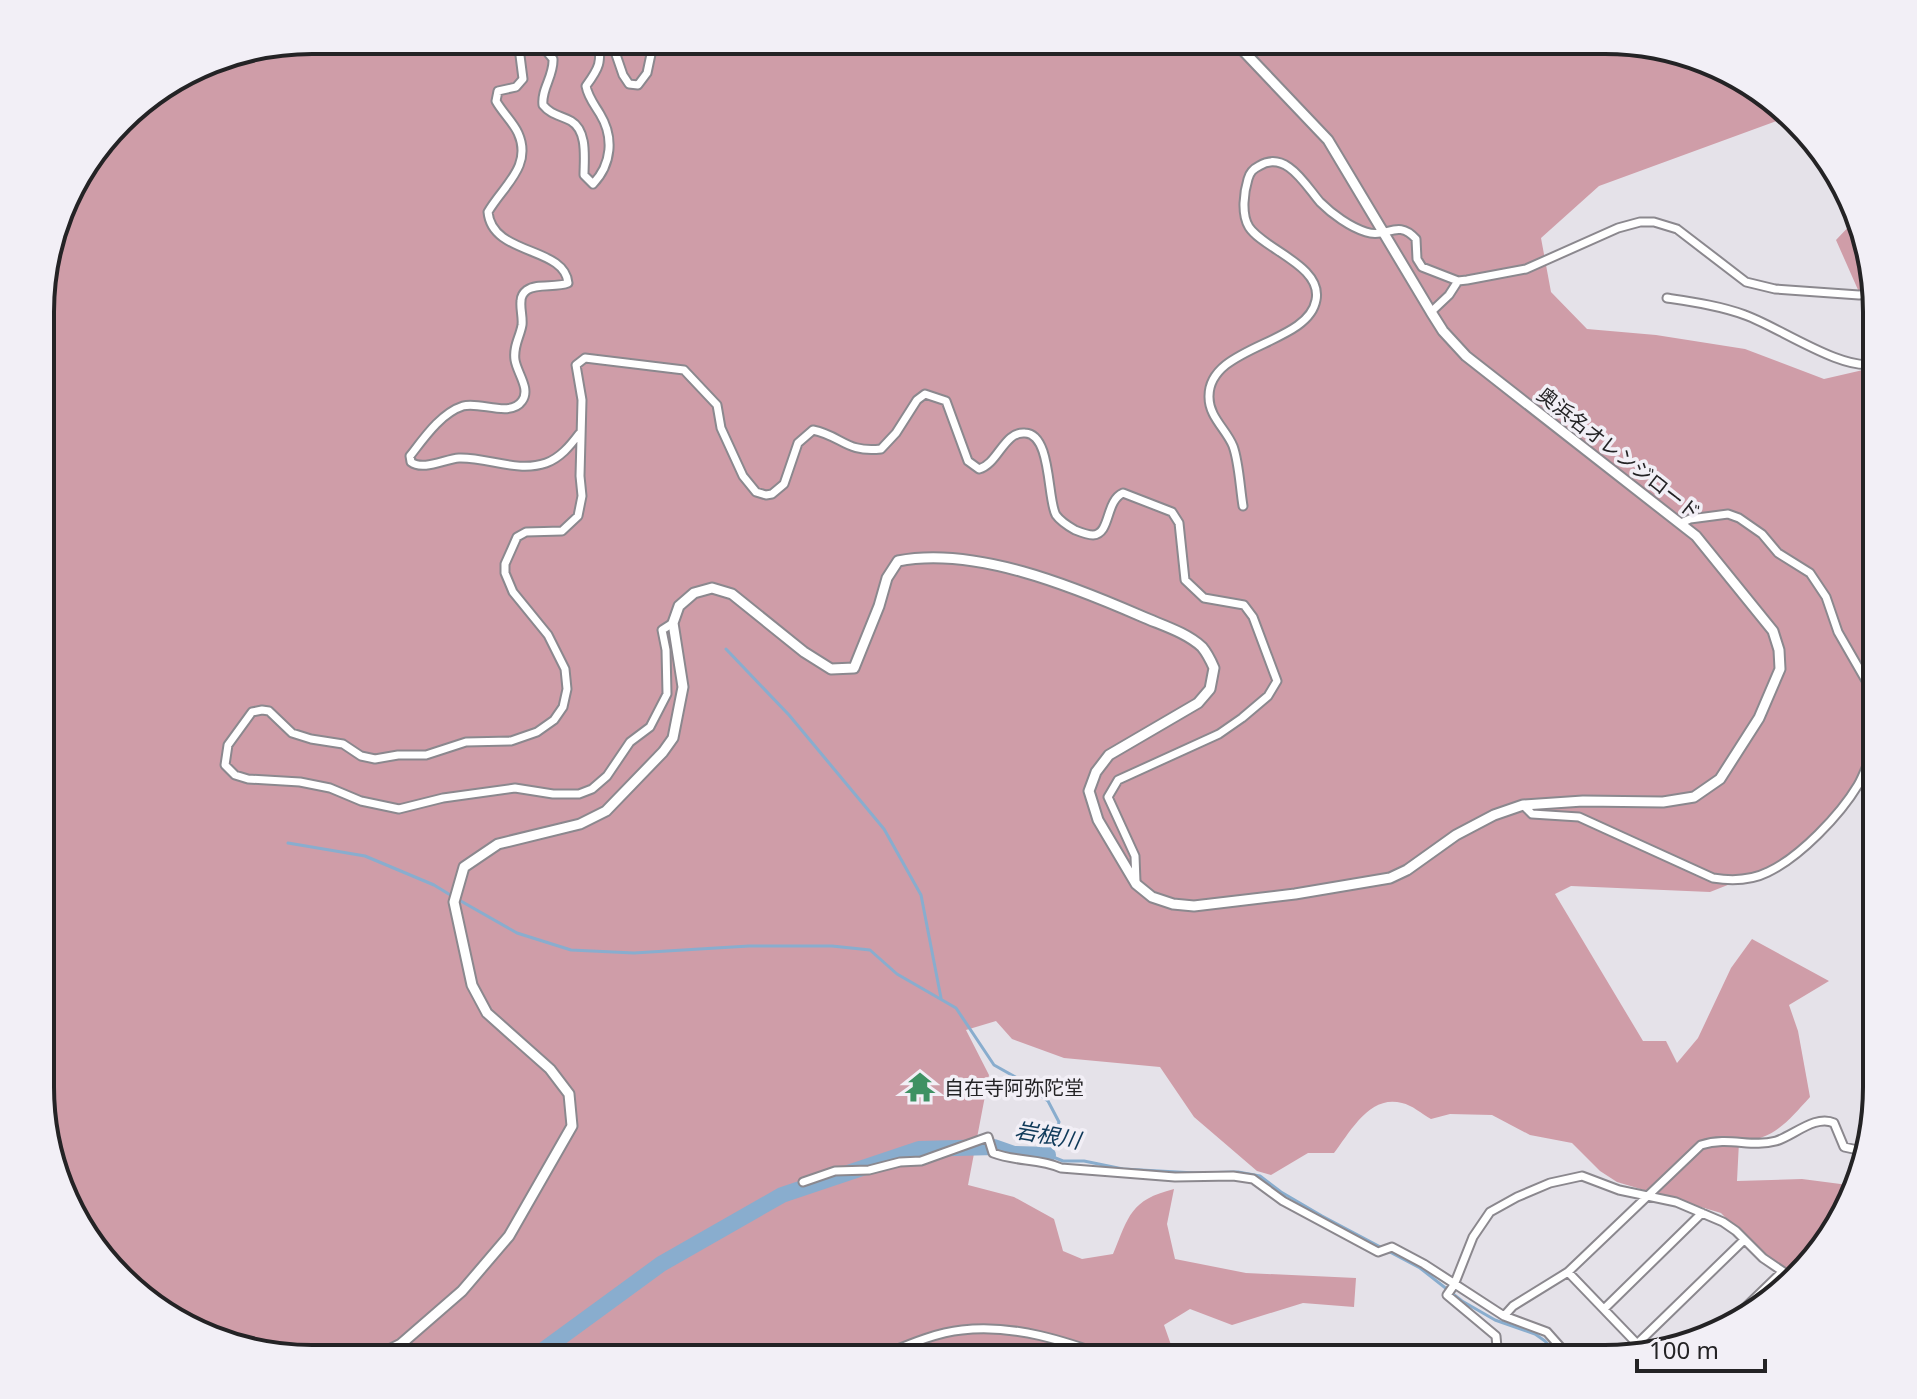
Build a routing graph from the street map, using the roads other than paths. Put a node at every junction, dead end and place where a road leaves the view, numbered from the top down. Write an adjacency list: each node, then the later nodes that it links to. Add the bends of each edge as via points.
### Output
1 (520, 54): 13 (street, via 523,79 516,87 498,91 496,101 517,131 523,162 488,212 489,224 499,235 559,266 568,283 530,288 521,299 515,361 525,393 521,402 501,409 474,404 455,410 410,456 420,466 463,458 533,466 569,448)
2 (549, 54): 3 (street, via 552,76 543,105 574,122 584,144 584,175 593,184 606,165 610,139 587,95)
3 (599, 54)
4 (616, 54): 5 (street, via 629,84 638,85)
5 (651, 54)
6 (1247, 55): 7 (street, 奥浜名オレンジロード, via 1328,140)
7 (1383, 232): 8 (street, via 1395,228 1411,233 1422,267); 11 (street, 奥浜名オレンジロード); 14 (street, via 1368,233 1338,217 1290,167 1262,163 1249,173 1244,213 1249,227 1301,267 1317,292 1310,313 1291,330 1220,368 1210,385 1210,406 1235,455)
8 (1458, 281): 9 (street, via 1526,269 1618,228 1654,222 1677,229 1735,276 1756,286); 11 (street)
9 (1862, 295)
10 (1667, 298): 12 (street, via 1743,314 1811,348)
11 (1431, 312): 15 (street, 奥浜名オレンジロード, via 1466,356)
12 (1862, 364)
13 (580, 432): 16 (street, via 578,516 562,531 517,537 505,564 513,592 548,635 565,669 567,689 554,720 511,741 466,742 426,755 375,759 343,744 292,733 269,711 258,710 228,745 225,765 248,779 315,785 399,809 515,788 579,794 607,776 630,742 650,727 667,694 662,630); 20 (street, via 576,365 585,358 684,370 717,405 721,428 743,476 756,492 766,495 784,484 798,443 813,430 852,449 881,449 925,394 946,401 968,461 979,469 1014,435 1032,435 1048,465 1054,511 1078,531 1098,534 1111,502 1123,493 1172,512 1179,523 1185,580 1204,598 1244,605 1277,681 1268,696 1219,734 1118,780 1108,797 1135,856)
14 (1243, 506)
15 (1681, 523): 17 (street, via 1728,514 1739,518 1810,573); 19 (street, 奥浜名オレンジロード, via 1773,631 1780,669 1759,718 1720,779 1694,797)
16 (673, 623): 20 (street, via 679,606 694,593 712,588 732,594 831,669 854,668 887,578 898,561 920,557 1029,573 1085,591 1189,637 1204,649 1214,668 1210,689 1198,703 1109,755 1089,791 1098,820); 34 (street, via 683,687 673,738 663,752 606,811 580,824 498,844 464,867 454,902 472,985 487,1013 550,1069 569,1094 572,1126 509,1236 462,1291)
17 (1862, 674)
18 (1862, 776): 19 (street, via 1826,826 1798,851 1768,873 1731,881 1713,878 1579,817 1532,814)
19 (1523, 805): 20 (street, 奥浜名オレンジロード, via 1494,815 1407,870 1380,880 1194,906 1152,897)
20 (1136, 884)
21 (1855, 1149): 23 (street, via 1844,1147 1831,1121 1775,1141 1716,1140 1701,1145)
22 (803, 1182): 28 (street, via 835,1171 921,1161 988,1137 993,1153 1044,1160 1061,1168 1253,1179 1330,1227 1378,1252 1392,1247)
23 (1647, 1195): 24 (street); 26 (street); 28 (street, via 1582,1176 1517,1197 1490,1212 1473,1237)
24 (1702, 1213): 25 (street); 30 (street)
25 (1744, 1240): 27 (street); 32 (street)
26 (1568, 1272): 30 (street); 31 (street)
27 (1782, 1272): 29 (street)
28 (1454, 1285): 31 (street); 37 (street, via 1447,1295 1496,1336)
29 (1765, 1288)
30 (1604, 1309): 33 (street)
31 (1504, 1316): 38 (street, via 1547,1332)
32 (1646, 1341)
33 (1636, 1342)
34 (401, 1344)
35 (912, 1344): 36 (street, via 962,1330 1013,1329)
36 (1075, 1345)
37 (1497, 1345)
38 (1559, 1345)

